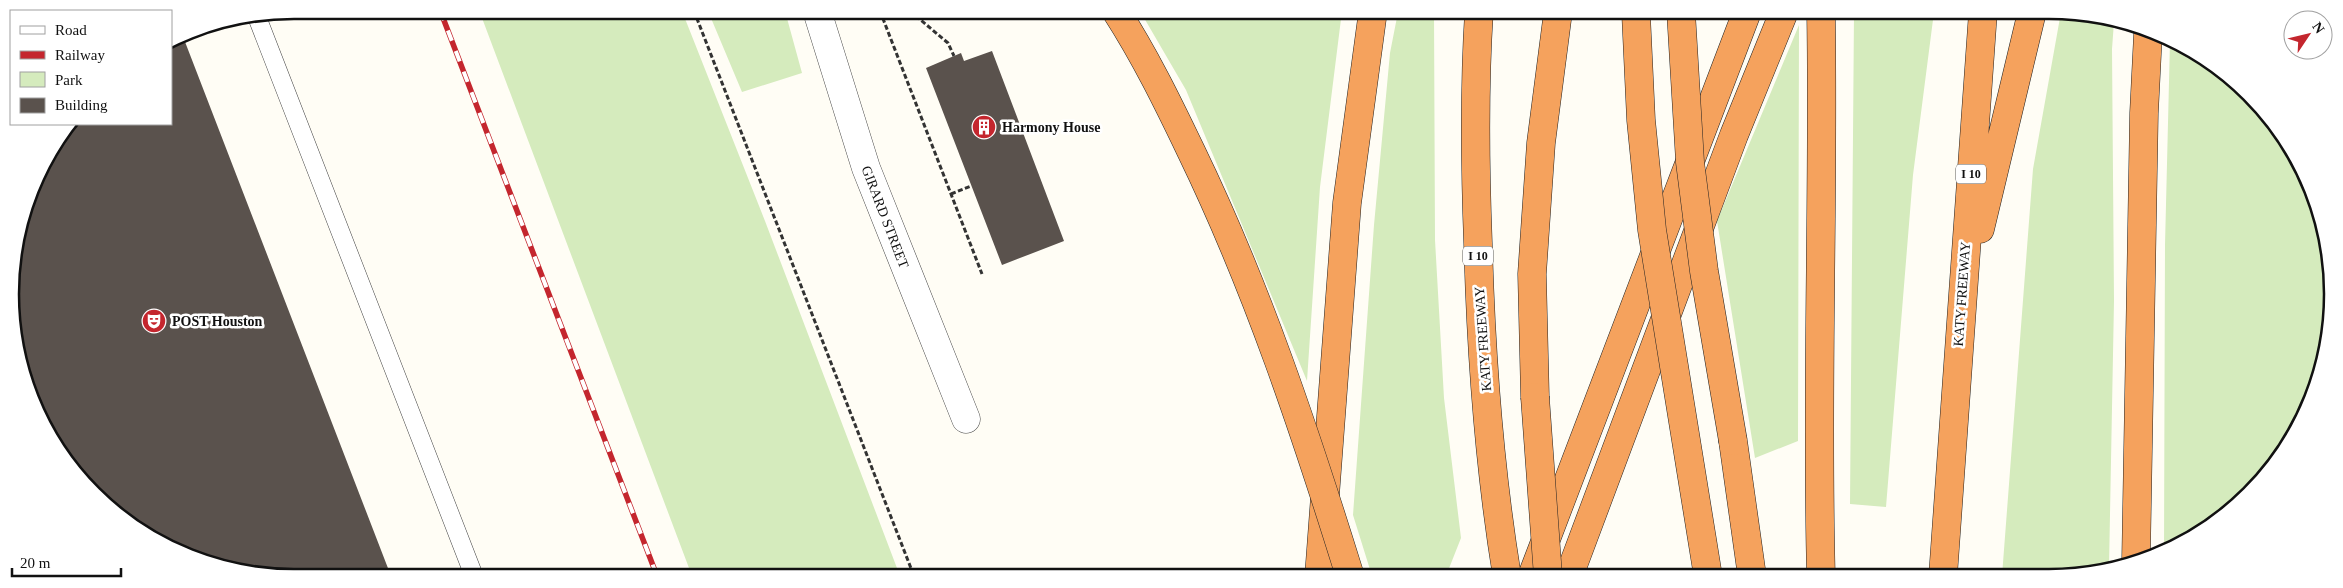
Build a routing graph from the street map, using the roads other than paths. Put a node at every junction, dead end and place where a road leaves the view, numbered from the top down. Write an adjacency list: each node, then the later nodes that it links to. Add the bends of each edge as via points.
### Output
1 (819, 19): 16 (street, GIRARD STREET, via 866,168)
2 (1121, 19): 20 (highway, bridge, via 1180,128 1245,271)
3 (1372, 19): 19 (highway, via 1347,203)
4 (1479, 19): 21 (highway, KATY FREEWAY / I 10, via 1475,164 1481,327 1495,500)
5 (1557, 19): 23 (highway, bridge, via 1541,143 1532,274 1539,484)
6 (1636, 19): 25 (highway, bridge, via 1641,120 1652,230)
7 (1681, 19): 26 (highway, bridge, via 1690,162)
8 (1744, 19): 22 (highway)
9 (1781, 19): 24 (highway, via 1734,135)
10 (1821, 19): 27 (highway)
11 (1982, 19): 15 (highway, KATY FREEWAY / I 10)
12 (2030, 19): 15 (highway)
13 (259, 21): 18 (lane)
14 (2148, 37): 17 (highway)
15 (1959, 336): 28 (highway, KATY FREEWAY / I 10)
16 (966, 419)
17 (2136, 555)
18 (471, 569)
19 (1320, 569)
20 (1348, 569)
21 (1506, 569)
22 (1535, 569)
23 (1547, 569)
24 (1572, 569)
25 (1707, 569)
26 (1751, 569)
27 (1821, 569)
28 (1943, 569)

